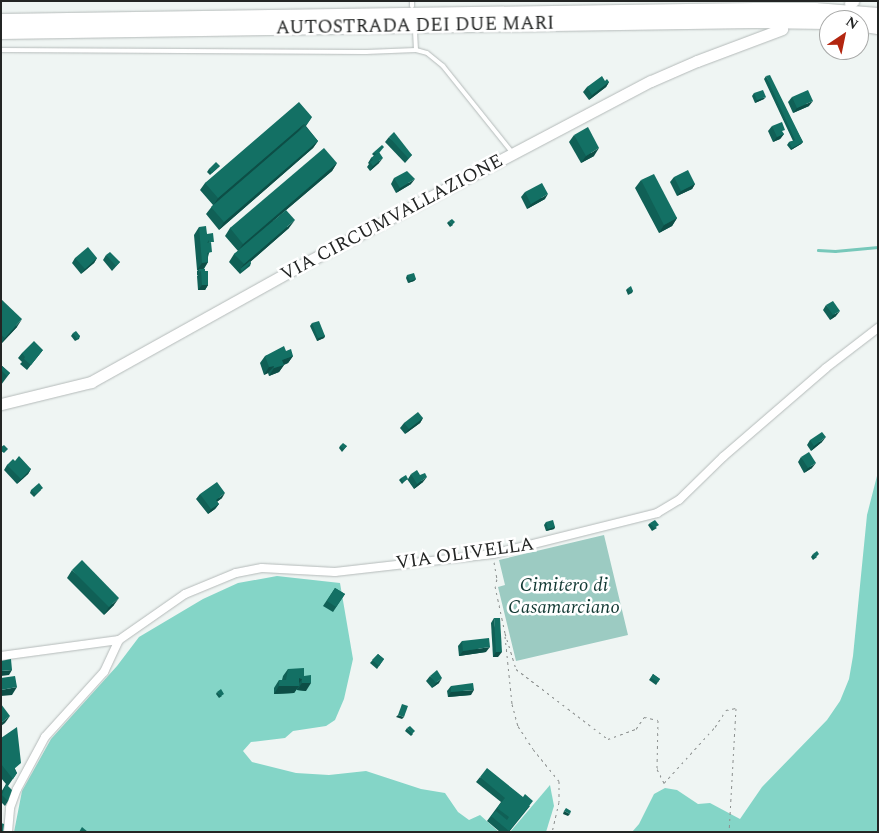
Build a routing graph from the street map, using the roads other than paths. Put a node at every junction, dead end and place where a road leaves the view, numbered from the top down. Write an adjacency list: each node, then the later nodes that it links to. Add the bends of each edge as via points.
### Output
1 (878, 15): 2 (highway, AUTOSTRADA DEI DUE MARI, via 755,10)
2 (1, 20)
3 (819, 22): 6 (highway, AUTOSTRADA DEI DUE MARI)
4 (782, 29): 9 (street, VIA CIRCUMVALLAZIONE, via 651,81)
5 (415, 31): 8 (lane)
6 (1, 32)
7 (1, 50): 8 (lane)
8 (416, 50): 9 (lane, via 427,52 443,66)
9 (513, 154): 11 (street, VIA CIRCUMVALLAZIONE, via 294,269 91,382)
10 (878, 328): 12 (street, VIA OLIVELLA, via 826,368 668,508 635,520 493,554 335,572 262,568 236,573 185,594)
11 (1, 404)
12 (119, 640): 13 (street, VIA OLIVELLA); 14 (street, via 104,672 45,737 17,790 10,808)
13 (1, 656)
14 (8, 832)

